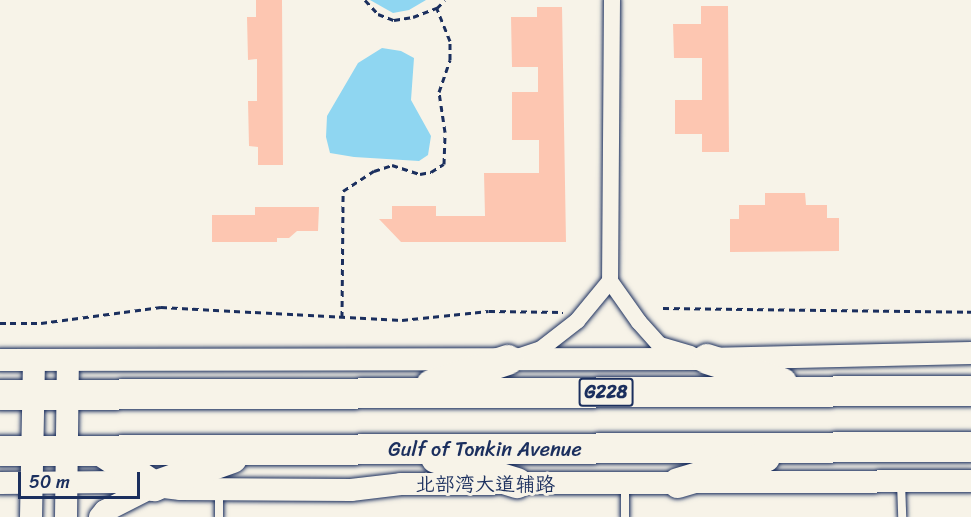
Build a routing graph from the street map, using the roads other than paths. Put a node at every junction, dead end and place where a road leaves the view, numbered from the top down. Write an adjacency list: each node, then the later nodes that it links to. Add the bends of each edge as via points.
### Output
1 (612, 0): 2 (street)
2 (610, 280): 7 (street, via 568,328 541,349); 8 (street, via 660,345)
3 (971, 354): 8 (main road)
4 (0, 360): 5 (main road)
5 (34, 360): 6 (main road); 13 (main road)
6 (68, 360): 7 (main road); 14 (main road)
7 (508, 360): 8 (main road); 11 (highway)
8 (707, 360): 9 (highway)
9 (807, 391): 10 (highway, G228); 11 (highway, G228)
10 (971, 391)
11 (404, 393): 14 (highway, G228)
12 (0, 395): 13 (highway, G228)
13 (33, 395): 14 (highway, G228); 20 (main road)
14 (67, 395): 21 (main road)
15 (800, 447): 16 (highway, Gulf of Tonkin Avenue); 17 (highway, Gulf of Tonkin Avenue); 30 (highway)
16 (971, 447)
17 (407, 449): 18 (highway, Gulf of Tonkin Avenue); 28 (highway)
18 (257, 450): 22 (highway, Gulf of Tonkin Avenue); 31 (highway)
19 (0, 451): 20 (highway, Gulf of Tonkin Avenue)
20 (33, 451): 21 (highway, Gulf of Tonkin Avenue); 26 (main road)
21 (66, 451): 22 (highway, Gulf of Tonkin Avenue); 27 (main road)
22 (100, 451): 31 (highway)
23 (902, 481): 24 (main road, 北部湾大道辅路); 30 (main road, 北部湾大道辅路); 38 (lane)
24 (971, 481)
25 (0, 483): 26 (main road, 北部湾大道辅路)
26 (32, 483): 27 (main road, 北部湾大道辅路); 33 (main road)
27 (66, 483): 31 (main road, 北部湾大道辅路); 34 (main road)
28 (518, 483): 29 (main road, 北部湾大道辅路); 32 (main road, 北部湾大道辅路, via 401,484 351,490)
29 (625, 483): 30 (main road, 北部湾大道辅路); 37 (lane)
30 (678, 483)
31 (154, 486): 32 (main road, 北部湾大道辅路); 35 (main road)
32 (219, 489): 36 (lane)
33 (31, 517)
34 (66, 517)
35 (100, 517)
36 (219, 517)
37 (625, 517)
38 (902, 517)

